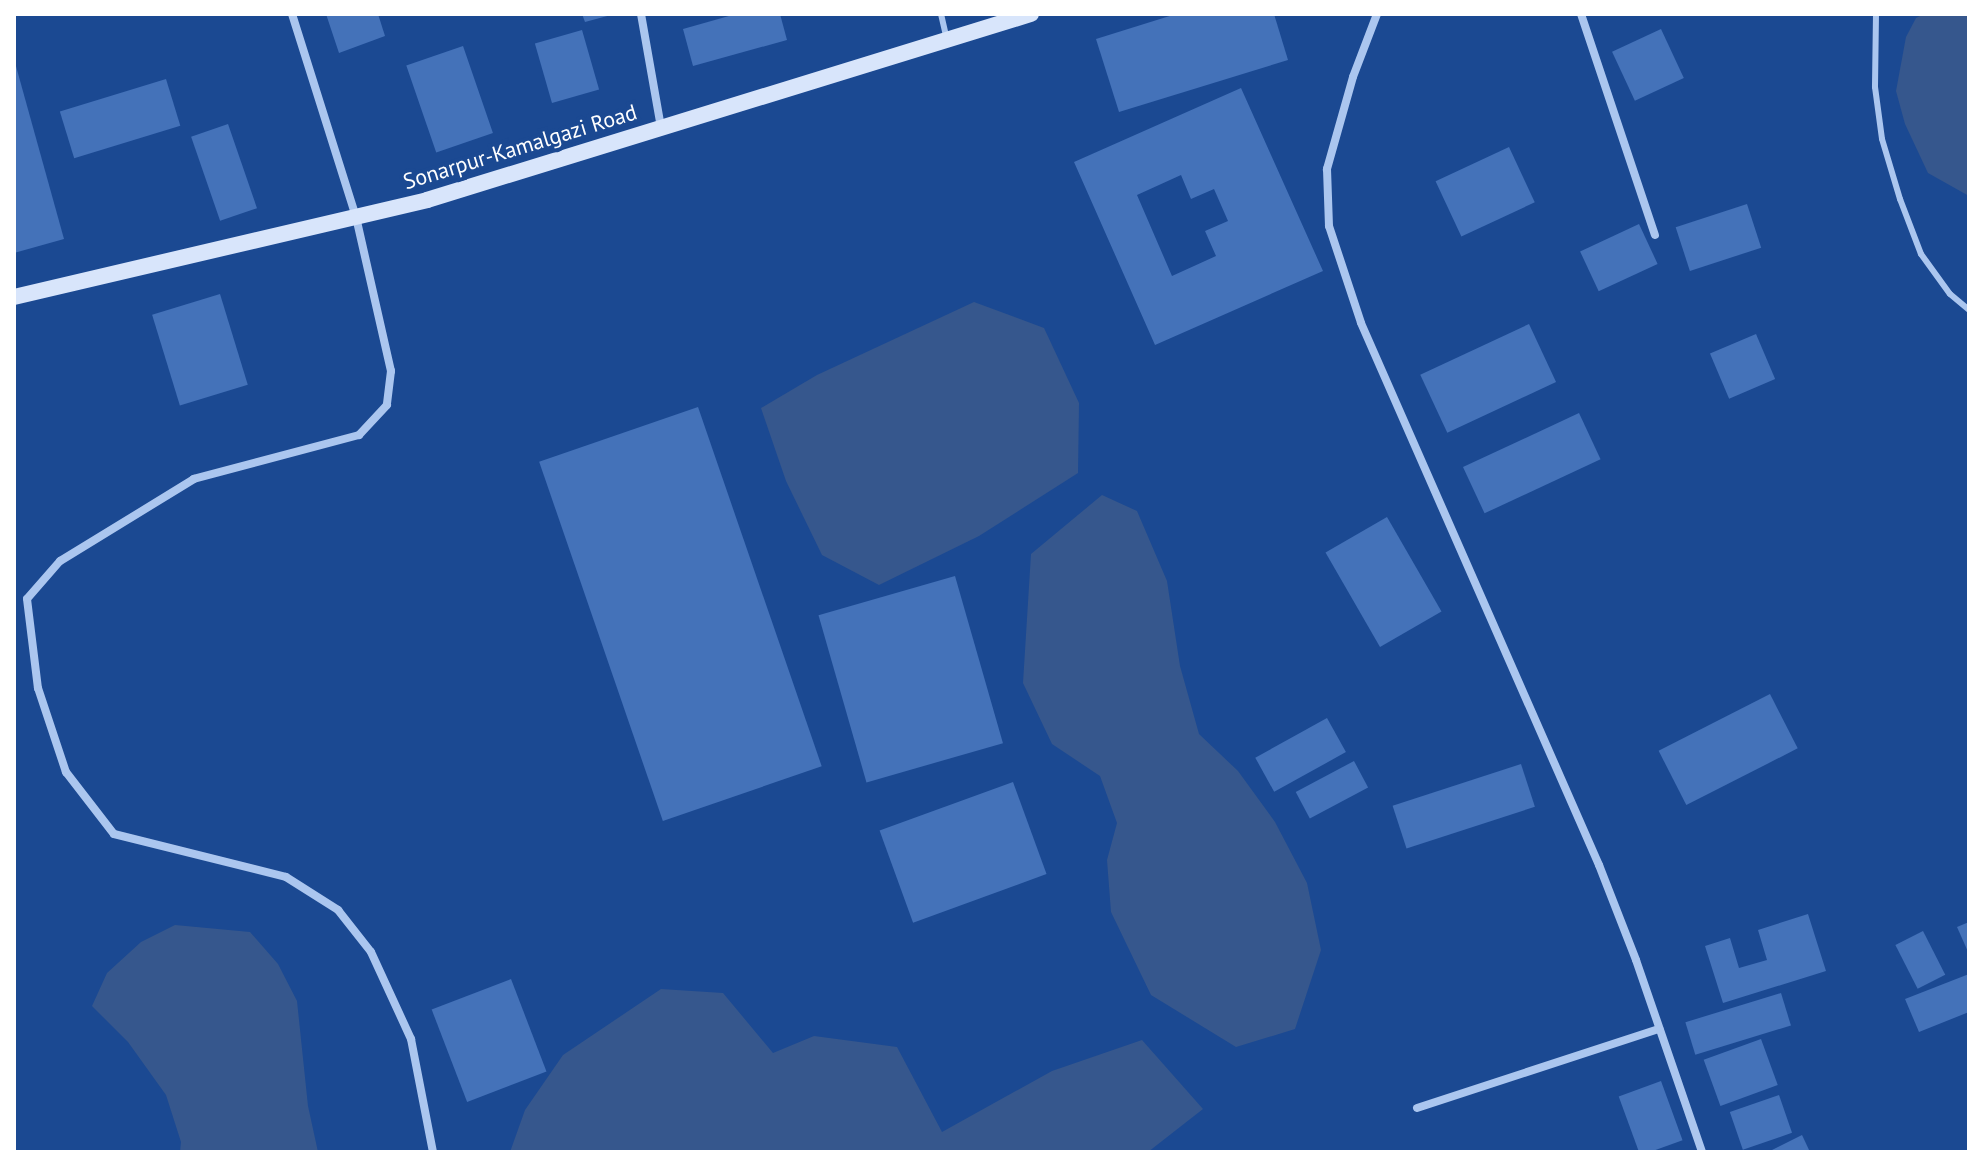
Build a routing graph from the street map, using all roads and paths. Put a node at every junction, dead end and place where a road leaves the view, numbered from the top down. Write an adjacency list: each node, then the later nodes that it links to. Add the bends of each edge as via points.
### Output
1 (292, 14): 10 (street)
2 (641, 14): 9 (street)
3 (941, 14): 8 (lane)
4 (1031, 14): 8 (main road, Sonarpur-Kamalgazi Road)
5 (1377, 14): 14 (street, via 1327,169 1329,226 1361,323 1599,865)
6 (1581, 14): 11 (street)
7 (1876, 14): 13 (lane, via 1875,87 1882,139 1900,199 1921,254 1950,294)
8 (947, 40): 9 (main road, Sonarpur-Kamalgazi Road)
9 (661, 128): 10 (main road, Sonarpur-Kamalgazi Road)
10 (356, 217): 12 (main road, Sonarpur-Kamalgazi Road); 16 (street, via 391,371 387,405 359,435 194,479 60,561 27,599 38,688 66,772 114,834 286,877 338,910 371,952 411,1039)
11 (1655, 235)
12 (14, 297)
13 (1969, 310)
14 (1659, 1029): 15 (street); 17 (street)
15 (1417, 1108)
16 (433, 1152)
17 (1702, 1152)

